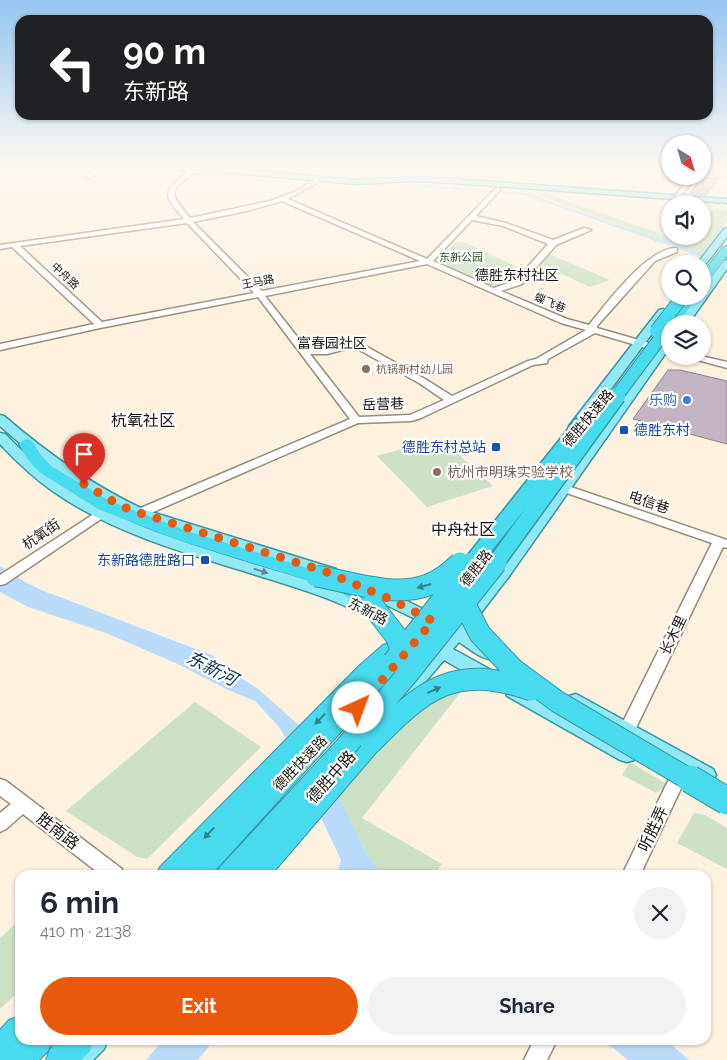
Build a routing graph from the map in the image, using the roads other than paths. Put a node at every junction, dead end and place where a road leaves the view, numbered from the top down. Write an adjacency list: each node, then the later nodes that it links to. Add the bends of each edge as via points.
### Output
1 (186, 216): 5 (street)
2 (212, 216): 5 (street)
3 (323, 216): 16 (street, 蝶飞巷)
4 (471, 217): 9 (street, via 504,224); 16 (street)
5 (189, 221): 10 (street); 21 (street)
6 (588, 230): 9 (street)
7 (727, 231): 14 (main road)
8 (727, 238): 15 (highway)
9 (553, 243): 20 (street, via 519,282)
10 (14, 245): 11 (street); 24 (street, 中舟路)
11 (0, 247)
12 (727, 249): 18 (highway)
13 (674, 250): 25 (street, 岳营巷, via 656,257 639,272)
14 (709, 255)
15 (711, 255)
16 (428, 262): 20 (street, 蝶飞巷); 21 (street, 王马路)
17 (725, 265): 19 (main road)
18 (711, 270)
19 (711, 284)
20 (493, 291): 25 (street, 蝶飞巷)
21 (259, 293): 24 (street, 王马路); 30 (street)
22 (669, 305): 27 (main road, 德胜路)
23 (676, 305): 38 (highway, 德胜快速路, bridge, via 611,391)
24 (100, 325): 29 (street, 王马路)
25 (592, 330): 27 (street, 蝶飞巷); 34 (street, 岳营巷, via 541,359 544,361 531,363)
26 (661, 337): 65 (highway, 德胜快速路, bridge, via 452,622 342,751)
27 (639, 343): 28 (street, 蝶飞巷); 47 (main road, 德胜路, via 571,433 488,554)
28 (661, 346)
29 (0, 348)
30 (304, 351): 34 (street, via 327,351 355,344); 36 (street)
31 (661, 355): 40 (main road, 德胜路)
32 (711, 362): 33 (street)
33 (727, 366)
34 (451, 400): 36 (street, 岳营巷, via 411,418)
35 (0, 419): 39 (main road, 东新路)
36 (356, 420): 41 (street, 岳营巷)
37 (0, 438): 42 (main road, 东新路, via 57,488)
38 (567, 442): 44 (highway, via 551,452); 63 (highway, 德胜快速路, bridge, via 393,662)
39 (27, 444): 41 (main road, 东新路, via 71,476 121,506); 45 (highway, via 45,469 104,506 160,528)
40 (562, 488): 43 (street, 电信巷); 48 (main road, 德胜路)
41 (140, 513): 47 (main road, 东新路, via 324,571)
42 (100, 514): 46 (street, 杭氧街); 49 (main road, 东新路, one-way to 49, via 122,525 357,603)
43 (723, 542): 52 (street, 长木里)
44 (475, 547): 45 (highway, one-way to 45, bridge, via 443,579 415,588 384,590); 51 (highway, bridge, via 464,603 474,624 489,646 513,669)
45 (316, 576): 53 (highway, bridge, via 348,588 372,605 392,629 404,655 404,671 396,695)
46 (0, 582)
47 (433, 621): 48 (main road, 东新路); 49 (main road, 德胜中路)
48 (456, 632): 50 (main road, 德胜中路); 52 (main road, 东新路)
49 (419, 638): 50 (main road, 东新路); 62 (highway, one-way to 62, via 390,650 366,672); 64 (main road, 德胜中路, via 384,680)
50 (443, 650): 54 (main road, 东新路); 66 (main road, 德胜中路)
51 (558, 702): 53 (highway, one-way to 51, bridge, via 419,697 447,684 467,680 505,681); 57 (highway, bridge)
52 (627, 730): 56 (main road, 东新路)
53 (371, 744): 67 (highway)
54 (676, 782): 59 (main road, 东新路); 68 (street, 听胜弄)
55 (0, 786): 58 (street, 胜南路)
56 (727, 787)
57 (727, 801)
58 (23, 804): 60 (street); 61 (street, 胜南路)
59 (727, 813)
60 (0, 824)
61 (109, 870)
62 (174, 870)
63 (199, 870)
64 (207, 870)
65 (234, 870)
66 (247, 870)
67 (258, 870)
68 (633, 870)
69 (15, 1036): 72 (highway)
70 (32, 1045): 73 (highway)
71 (73, 1047): 74 (main road)
72 (0, 1052)
73 (18, 1060)
74 (30, 1060)

